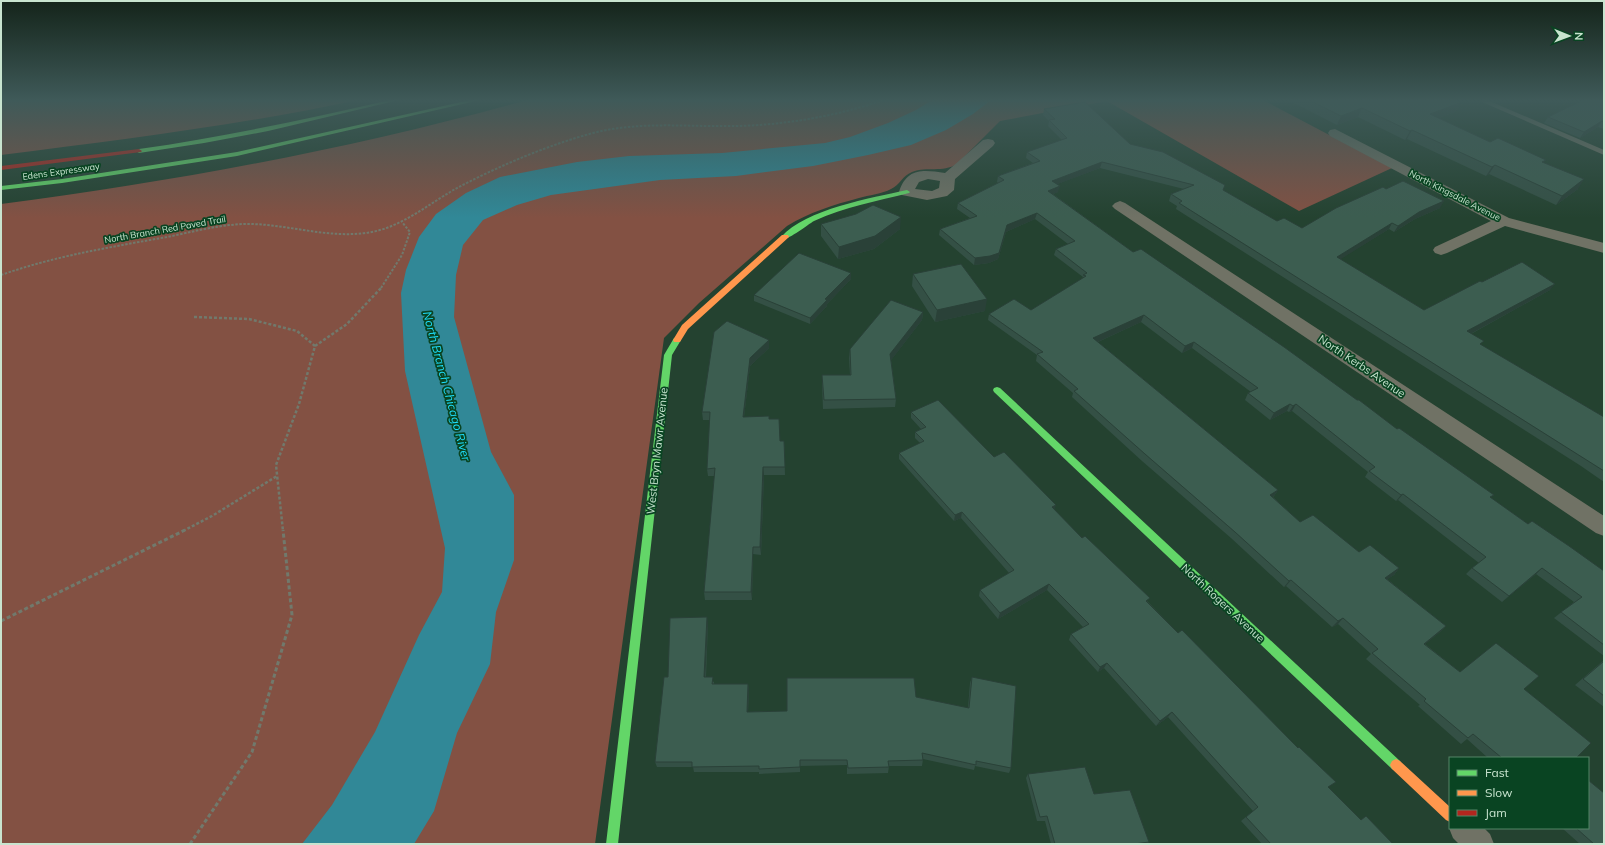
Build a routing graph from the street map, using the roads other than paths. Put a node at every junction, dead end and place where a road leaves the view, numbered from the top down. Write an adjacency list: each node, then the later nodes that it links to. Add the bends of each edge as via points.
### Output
1 (212, 139): 7 (main road, Edens Expressway)
2 (302, 139): 9 (main road, Edens Expressway, via 238,154)
3 (1346, 139): 12 (street, North Kingsdale Avenue)
4 (1573, 139): 6 (lane)
5 (988, 143): 8 (street, West Bryn Mawr Avenue)
6 (1604, 153)
7 (1, 168)
8 (948, 178): 10 (street, via 928,174 916,176 909,182); 10 (street, West Bryn Mawr Avenue, via 946,190 939,194)
9 (1, 188)
10 (907, 192): 19 (main road, West Bryn Mawr Avenue, via 847,206 807,222 789,233 685,327 668,355)
11 (1120, 206): 16 (street, North Kerbs Avenue)
12 (1503, 221): 13 (street, North Kingsdale Avenue); 14 (street)
13 (1604, 248)
14 (1442, 250)
15 (997, 390): 17 (main road, North Rogers Avenue)
16 (1604, 527)
17 (1449, 815)
18 (1464, 829): 20 (street)
19 (612, 844)
20 (1480, 844)

